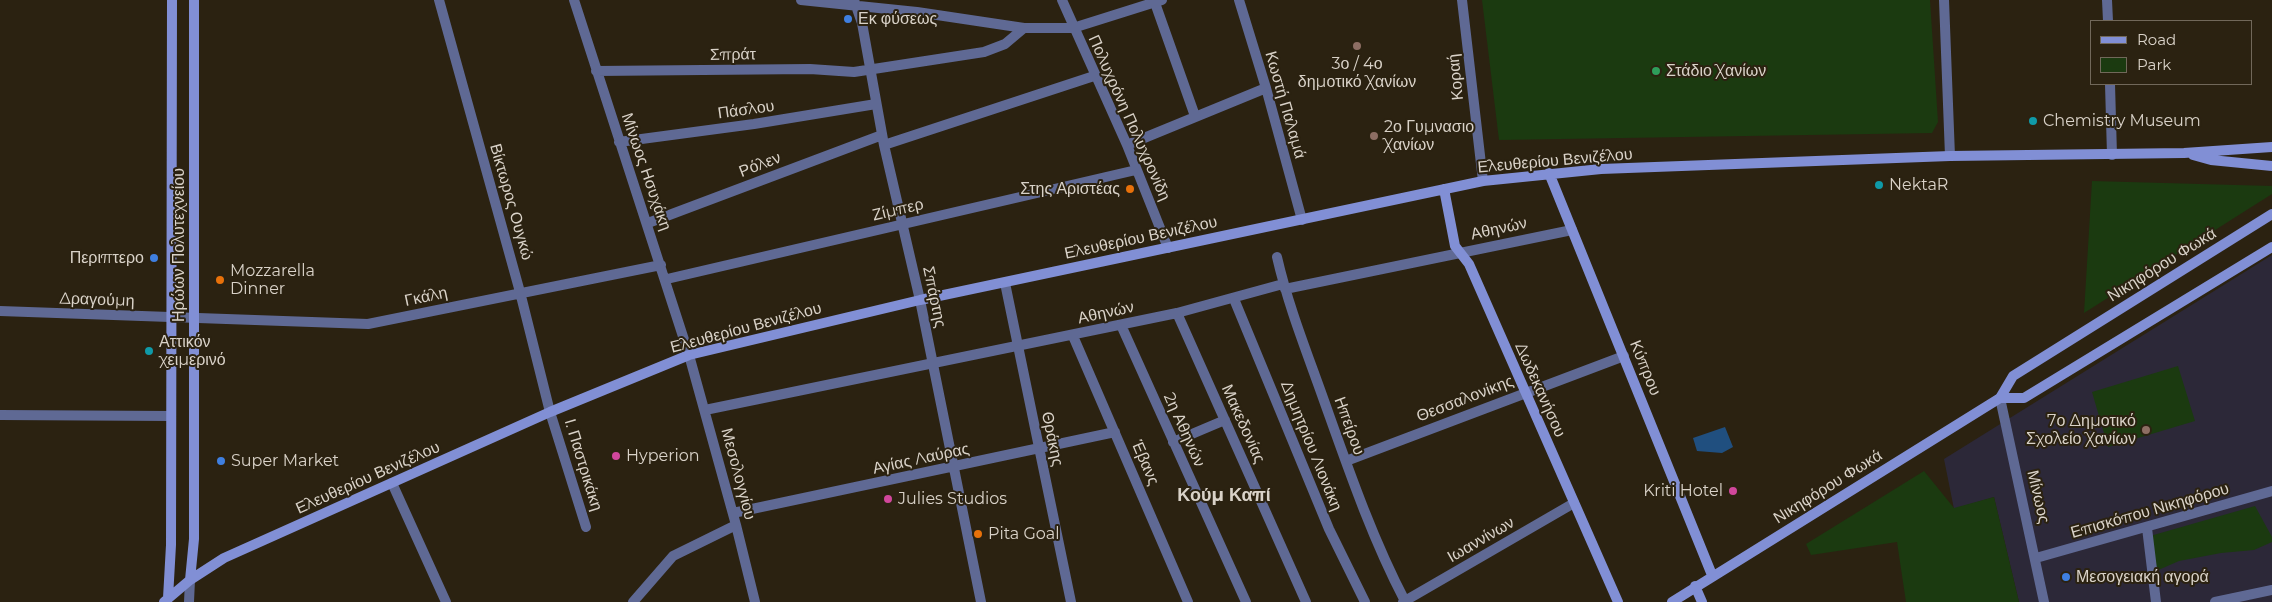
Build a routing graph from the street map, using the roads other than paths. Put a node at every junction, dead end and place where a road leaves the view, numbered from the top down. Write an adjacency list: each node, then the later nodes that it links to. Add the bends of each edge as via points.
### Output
1 (172, 0): 55 (main road)
2 (194, 0): 56 (main road, Ηρώων Πολυτεχνείου)
3 (439, 0): 50 (street, Βίκτωρος Ουγκώ)
4 (574, 0): 19 (street, Μίνωος Ησυχάκη)
5 (801, 0): 13 (street)
6 (915, 0): 14 (street)
7 (1062, 0): 17 (street, Πολυχρόνη Πολυχρονίδη)
8 (1239, 0): 22 (street, Κωστή Παλαμά)
9 (1462, 0): 35 (street, Κοραή)
10 (1944, 0): 31 (street)
11 (2107, 0): 15 (street)
12 (1157, 1): 17 (street); 24 (street)
13 (854, 2): 14 (street); 18 (street, Σπάρτης, via 862,23)
14 (917, 12): 16 (street)
15 (2108, 20)
16 (1024, 28): 17 (street); 18 (street, Σπράτ, via 1004,44 984,52)
17 (1072, 28): 20 (street, Πολυχρόνη Πολυχρονίδη)
18 (869, 70): 19 (street, Σπράτ); 23 (street, Σπάρτης)
19 (596, 71): 26 (street, Μίνωος Ησυχάκη)
20 (1094, 76): 25 (street, Ρόλεν); 27 (street, Πολυχρόνη Πολυχρονίδη)
21 (2110, 85): 30 (street)
22 (1266, 88): 24 (street); 38 (street, Κωστή Παλαμά)
23 (876, 104): 25 (street, Σπάρτης); 26 (street, Πάσλου)
24 (1195, 116): 27 (street)
25 (883, 140): 39 (street, Ρόλεν); 40 (street, Σπάρτης)
26 (619, 142): 39 (street, Μίνωος Ησυχάκη)
27 (1127, 145): 33 (street, Πολυχρόνη Πολυχρονίδη)
28 (2272, 147): 29 (main road, Ελευθερίου Βενιζέλου)
29 (2184, 153): 30 (main road, Ελευθερίου Βενιζέλου); 32 (main road, Ελευθερίου Βενιζέλου, via 2211,160)
30 (2112, 155): 31 (main road, Ελευθερίου Βενιζέλου)
31 (1950, 156): 34 (main road, Ελευθερίου Βενιζέλου)
32 (2272, 166)
33 (1136, 170): 40 (street, Ζίμπερ); 43 (street, Πολυχρόνη Πολυχρονίδη)
34 (1549, 173): 35 (main road, Ελευθερίου Βενιζέλου); 41 (main road, Κύπρου)
35 (1482, 181): 36 (main road, Ελευθερίου Βενιζέλου)
36 (1444, 189): 38 (main road, Ελευθερίου Βενιζέλου); 44 (main road, Δωδεκανήσου, via 1455,246)
37 (2272, 214): 64 (main road, Νικηφόρου Φωκά, via 2013,376)
38 (1302, 220): 43 (main road, Ελευθερίου Βενιζέλου)
39 (648, 224): 46 (street, Μίνωος Ησυχάκη)
40 (904, 225): 47 (street, Ζίμπερ); 52 (street, Σπάρτης)
41 (1572, 230): 44 (street, Αθηνών); 61 (main road, Κύπρου)
42 (2272, 247): 64 (main road, via 2024,398)
43 (1168, 248): 48 (main road, Ελευθερίου Βενιζέλου)
44 (1460, 252): 49 (street, Αθηνών); 63 (main road, Δωδεκανήσου, via 1469,264)
45 (1277, 257): 49 (street, Ηπείρου)
46 (661, 265): 47 (street, Μίνωος Ησυχάκη); 50 (street, Γκάλη)
47 (666, 279): 60 (street, Μίνωος Ησυχάκη)
48 (1005, 283): 52 (main road, Ελευθερίου Βενιζέλου); 59 (street, Θράκης)
49 (1284, 286): 51 (street, Αθηνών); 73 (street, Ηπείρου)
50 (520, 292): 56 (street, Γκάλη, via 368,324); 66 (street, Βίκτωρος Ουγκώ)
51 (1234, 299): 54 (street, Αθηνών); 97 (street, Δημητρίου Λιονάκη, via 1329,529)
52 (920, 300): 60 (main road, Ελευθερίου Βενιζέλου); 62 (street, Σπάρτης)
53 (0, 311): 55 (street, Δραγούμη)
54 (1177, 313): 57 (street, Αθηνών); 69 (street, Μακεδονίας)
55 (170, 318): 56 (street, Δραγούμη); 68 (main road)
56 (194, 318): 84 (main road, Ηρώων Πολυτεχνείου, via 194,540)
57 (1120, 325): 58 (street, Αθηνών); 71 (street, 2η Αθηνών)
58 (1074, 336): 59 (street, Αθηνών); 70 (street, Έβανς)
59 (1018, 347): 62 (street, Αθηνών); 72 (street, Θράκης)
60 (690, 355): 65 (street, Μεσολογγίου); 66 (main road, Ελευθερίου Βενιζέλου)
61 (1624, 356): 63 (street, Θεσσαλονίκης); 83 (main road, Κύπρου)
62 (933, 364): 65 (street, Αθηνών); 74 (street, Σπάρτης)
63 (1524, 392): 73 (street, Θεσσαλονίκης); 77 (main road, Δωδεκανήσου)
64 (2000, 398): 82 (street, Μίνωος); 83 (main road, Νικηφόρου Φωκά)
65 (705, 410): 78 (street, Μεσολογγίου)
66 (550, 412): 75 (main road, Ελευθερίου Βενιζέλου); 80 (street, Ι. Παστρικάκη)
67 (0, 415): 68 (street)
68 (171, 416): 87 (main road, via 171,545)
69 (1225, 420): 71 (street); 96 (street, Μακεδονίας)
70 (1115, 432): 72 (street, Αγίας Λαύρας); 94 (street, Έβανς)
71 (1173, 442): 95 (street, 2η Αθηνών)
72 (1039, 449): 74 (street, Αγίας Λαύρας); 93 (street, Θράκης)
73 (1346, 460): 98 (street, Ηπείρου)
74 (954, 468): 78 (street, Αγίας Λαύρας); 92 (street, Σπάρτης)
75 (392, 483): 84 (main road, Ελευθερίου Βενιζέλου, via 224,558); 89 (street)
76 (2272, 491): 81 (street, Επισκόπου Νικηφόρου)
77 (1574, 503): 98 (street, Ιωαννίνων); 99 (main road, Δωδεκανήσου)
78 (733, 513): 79 (street, Μεσολογγίου)
79 (736, 525): 90 (street, via 673,556); 91 (street, Μεσολογγίου)
80 (586, 527)
81 (2147, 528): 82 (street, Επισκόπου Νικηφόρου); 103 (street)
82 (2036, 558): 102 (street, Μίνωος)
83 (1712, 575): 85 (main road, Νικηφόρου Φωκά)
84 (190, 580): 87 (main road, Ελευθερίου Βενιζέλου); 88 (street)
85 (1695, 586): 100 (main road, Νικηφόρου Φωκά); 101 (main road)
86 (2272, 590): 104 (street)
87 (166, 601)
88 (189, 602)
89 (446, 602)
90 (633, 602)
91 (755, 602)
92 (981, 602)
93 (1071, 602)
94 (1188, 602)
95 (1246, 602)
96 (1306, 602)
97 (1365, 602)
98 (1404, 602)
99 (1618, 602)
100 (1672, 602)
101 (1702, 602)
102 (2044, 602)
103 (2156, 602)
104 (2215, 602)

